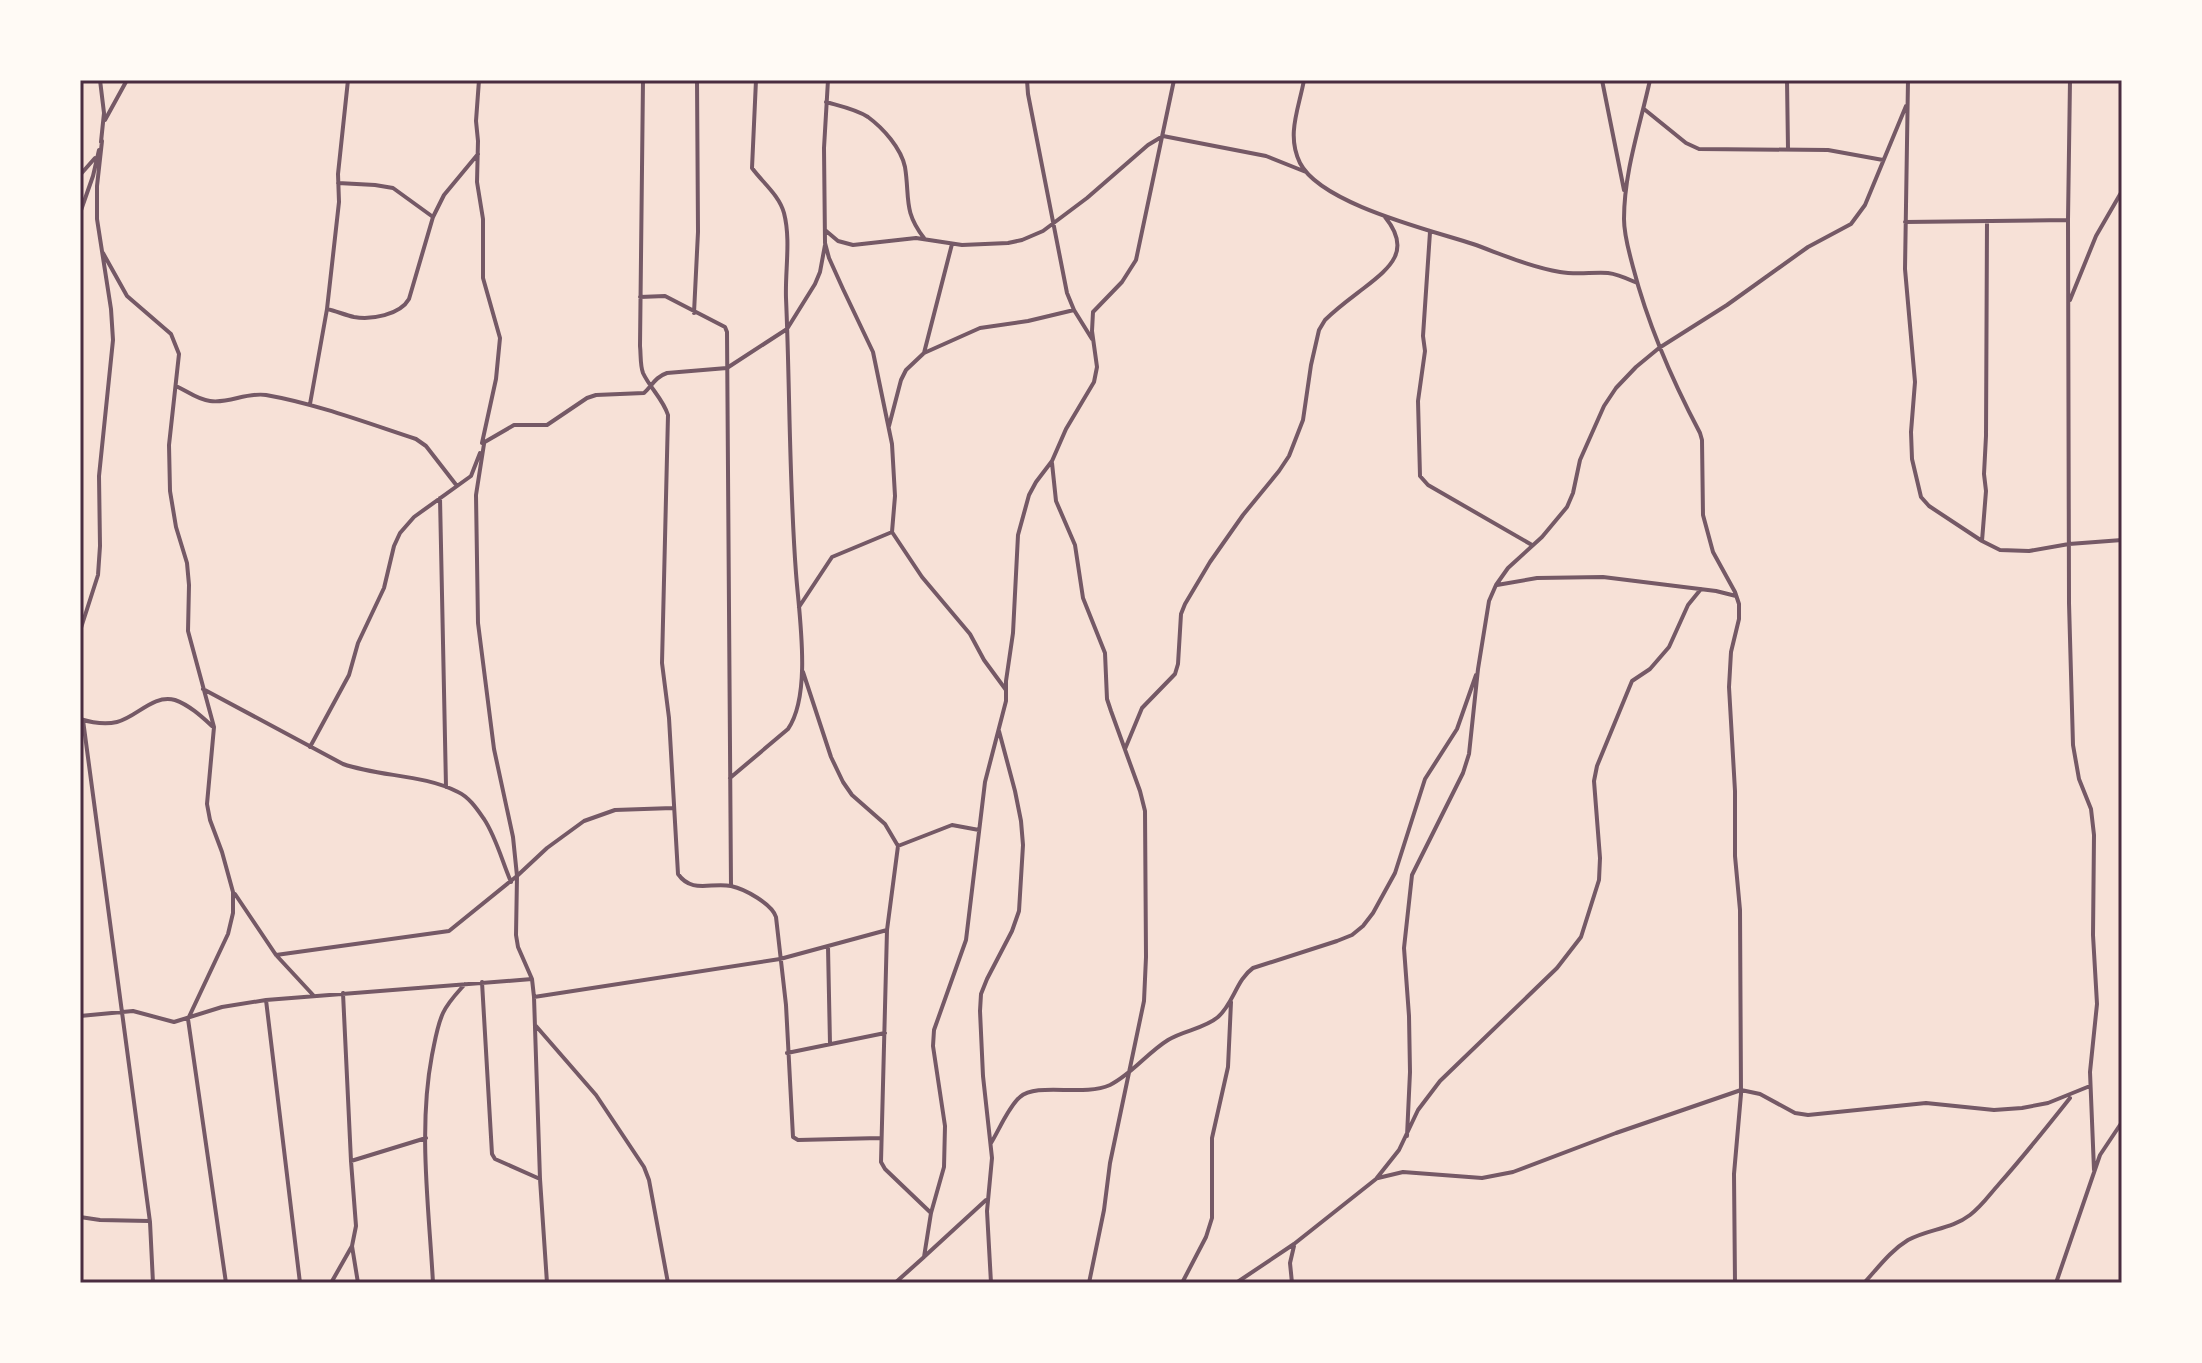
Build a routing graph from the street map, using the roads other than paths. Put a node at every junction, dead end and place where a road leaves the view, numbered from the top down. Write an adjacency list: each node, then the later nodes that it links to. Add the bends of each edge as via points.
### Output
1 (100, 80): 20 (street)
2 (127, 80): 20 (street)
3 (348, 80): 29 (street)
4 (479, 80): 24 (street)
5 (643, 80): 46 (street)
6 (697, 80): 50 (street)
7 (756, 80): 51 (street, via 752,168 783,211)
8 (828, 80): 17 (street)
9 (1027, 80): 37 (street)
10 (1174, 80): 21 (street)
11 (1304, 80): 27 (street, via 1293,129)
12 (1602, 80): 31 (street)
13 (1650, 80): 19 (street)
14 (1787, 80): 23 (street)
15 (1908, 80): 18 (street)
16 (2070, 80): 35 (street)
17 (826, 102): 39 (street); 41 (street, via 868,118 894,143 905,165 911,218)
18 (1906, 106): 26 (street); 38 (street)
19 (1644, 109): 23 (street, via 1699,149); 31 (street)
20 (103, 124): 22 (street)
21 (1163, 136): 27 (street, via 1266,156); 37 (street); 52 (street, via 1136,260 1093,312)
22 (102, 141): 25 (street); 44 (street, via 96,203)
23 (1788, 149): 26 (street)
24 (478, 154): 33 (street); 60 (street, via 483,278 500,338)
25 (97, 157): 28 (street); 32 (street)
26 (1883, 160): 53 (street, via 1865,205 1851,224 1808,247)
27 (1306, 172): 34 (street, via 1325,188)
28 (80, 175)
29 (338, 183): 33 (street, via 393,188); 48 (street)
30 (2122, 191): 47 (street, via 2096,236)
31 (1625, 196): 45 (street, via 1624,232)
32 (80, 213)
33 (433, 217): 48 (street, via 404,308 366,317)
34 (1385, 217): 40 (street); 82 (street, via 1396,234 1394,258 1319,330 1303,420 1289,456 1185,604 1175,674 1142,708)
35 (2068, 220): 36 (street); 47 (street)
36 (1987, 221): 38 (street); 66 (street)
37 (1055, 222): 43 (street, via 1008,243); 49 (street)
38 (1905, 222): 66 (street, via 1915,481 1929,506)
39 (825, 230): 41 (street, via 846,245); 42 (street)
40 (1430, 231): 45 (street, via 1557,272 1608,273); 68 (street, via 1418,401 1420,476)
41 (926, 239): 43 (street)
42 (825, 243): 51 (street, via 815,284); 59 (street, via 873,352)
43 (952, 244): 54 (street)
44 (103, 253): 57 (street, via 131,301 176,343); 73 (street, via 113,349 99,476 98,575)
45 (1637, 283): 53 (street)
46 (640, 297): 50 (street, via 665,296); 56 (street, via 641,367)
47 (2069, 302): 67 (street)
48 (327, 309): 58 (street)
49 (1074, 310): 52 (street); 54 (street, via 980,328)
50 (694, 313): 55 (street, via 725,327)
51 (787, 329): 55 (street); 72 (street)
52 (1094, 342): 61 (street, via 1094,382)
53 (1659, 348): 68 (street, via 1604,406 1567,507); 71 (street, via 1700,433 1703,515 1713,552)
54 (924, 353): 59 (street, via 901,380)
55 (727, 368): 56 (street, via 667,373); 83 (street)
56 (650, 384): 60 (street, via 637,395 587,398 547,425 514,425); 85 (street, via 668,415 662,663)
57 (176, 386): 58 (street, via 209,401 263,394); 76 (street, via 170,491 187,563 188,631)
58 (310, 404): 62 (street, via 421,442)
59 (889, 428): 64 (street, via 895,496)
60 (483, 444): 62 (street, via 471,476); 88 (street, via 476,495 478,623)
61 (1052, 461): 77 (street, via 1029,495 1018,535); 82 (street, via 1056,501 1073,536 1080,588 1105,653 1107,699)
62 (457, 487): 63 (street)
63 (440, 497): 81 (street, via 400,533 349,675); 84 (street)
64 (892, 532): 72 (street, via 832,557); 77 (street)
65 (2122, 540): 67 (street)
66 (1982, 541): 67 (street, via 2000,550)
67 (2069, 544): 112 (street, via 2073,745 2095,844 2097,1004)
68 (1532, 545): 69 (street)
69 (1496, 585): 70 (street, via 1569,576); 75 (street)
70 (1701, 589): 71 (street); 116 (street, via 1663,654 1632,681 1597,766 1599,880 1581,937 1557,968 1440,1081)
71 (1736, 596): 113 (street, via 1739,619 1729,696 1740,910)
72 (798, 608): 74 (street)
73 (80, 631)
74 (802, 669): 83 (street, via 795,719); 87 (street, via 843,782 885,824)
75 (1478, 669): 102 (street, via 1457,729 1425,779 1395,873 1373,913 1352,935 1253,968); 116 (street, via 1463,773 1409,888 1404,948 1410,1072)
76 (203, 689): 79 (street); 81 (street)
77 (1006, 690): 80 (street)
78 (81, 719): 79 (street, via 119,722 161,700 174,700); 104 (street)
79 (214, 727): 91 (street, via 207,804)
80 (999, 729): 86 (street); 119 (street, via 1023,845 1019,911 981,994)
81 (310, 747): 84 (street, via 356,769)
82 (1125, 749): 111 (street, via 1145,811 1146,979)
83 (730, 778): 90 (street)
84 (446, 787): 89 (street, via 460,792 486,821)
85 (673, 808): 88 (street, via 615,810 584,821); 90 (street, via 682,880 700,887)
86 (979, 830): 87 (street, via 952,825); 125 (street, via 966,940 934,1030 946,1150)
87 (898, 846): 92 (street)
88 (517, 876): 89 (street); 96 (street, via 516,935)
89 (511, 882): 94 (street, via 449,931)
90 (731, 886): 95 (street, via 774,909)
91 (233, 892): 94 (street); 106 (street, via 228,934)
92 (887, 930): 93 (street); 108 (street)
93 (828, 946): 95 (street); 109 (street)
94 (276, 955): 100 (street)
95 (780, 959): 101 (street); 110 (street)
96 (532, 979): 97 (street); 101 (street)
97 (482, 982): 98 (street); 122 (street, via 492,1154)
98 (465, 984): 99 (street); 117 (street, via 449,1002 437,1029 428,1078)
99 (343, 993): 100 (street); 120 (street)
100 (314, 996): 103 (street)
101 (534, 997): 107 (street)
102 (1232, 999): 111 (street, via 1217,1018 1168,1040); 143 (street, via 1228,1067 1212,1138 1212,1218)
103 (266, 1000): 106 (street); 134 (street)
104 (121, 1011): 105 (street); 106 (street, via 174,1022); 127 (street)
105 (80, 1016)
106 (188, 1019): 133 (street)
107 (536, 1026): 122 (street); 139 (street, via 596,1095 644,1167)
108 (885, 1033): 109 (street); 118 (street)
109 (830, 1044): 110 (street)
110 (787, 1053): 118 (street, via 793,1137)
111 (1129, 1073): 119 (street, via 1083,1092 1024,1094); 142 (street)
112 (2090, 1086): 114 (street); 121 (street)
113 (1741, 1090): 114 (street, via 1808,1115 1913,1103 2022,1108); 123 (street, via 1513,1172 1482,1178 1403,1172); 131 (street, via 1734,1160)
114 (2071, 1096): 148 (street, via 1984,1204 1949,1227 1907,1241)
115 (2122, 1122): 121 (street)
116 (1407, 1136): 123 (street)
117 (426, 1138): 120 (street); 137 (street)
118 (880, 1138): 125 (street, via 885,1169)
119 (991, 1143): 124 (street)
120 (351, 1161): 129 (street, via 356,1226)
121 (2094, 1170): 149 (street)
122 (540, 1179): 138 (street)
123 (1376, 1179): 128 (street)
124 (988, 1198): 130 (street); 141 (street)
125 (931, 1213): 130 (street)
126 (80, 1217): 127 (street)
127 (150, 1222): 132 (street)
128 (1294, 1244): 144 (street); 145 (street)
129 (352, 1246): 135 (street); 136 (street)
130 (924, 1257): 140 (street)
131 (1735, 1274): 146 (street); 147 (street)
132 (153, 1283)
133 (226, 1283)
134 (300, 1283)
135 (331, 1283)
136 (358, 1283)
137 (433, 1283)
138 (547, 1283)
139 (668, 1283)
140 (895, 1283)
141 (991, 1283)
142 (1089, 1283)
143 (1182, 1283)
144 (1236, 1283)
145 (1292, 1283)
146 (1727, 1283)
147 (1735, 1283)
148 (1864, 1283)
149 (2056, 1283)

